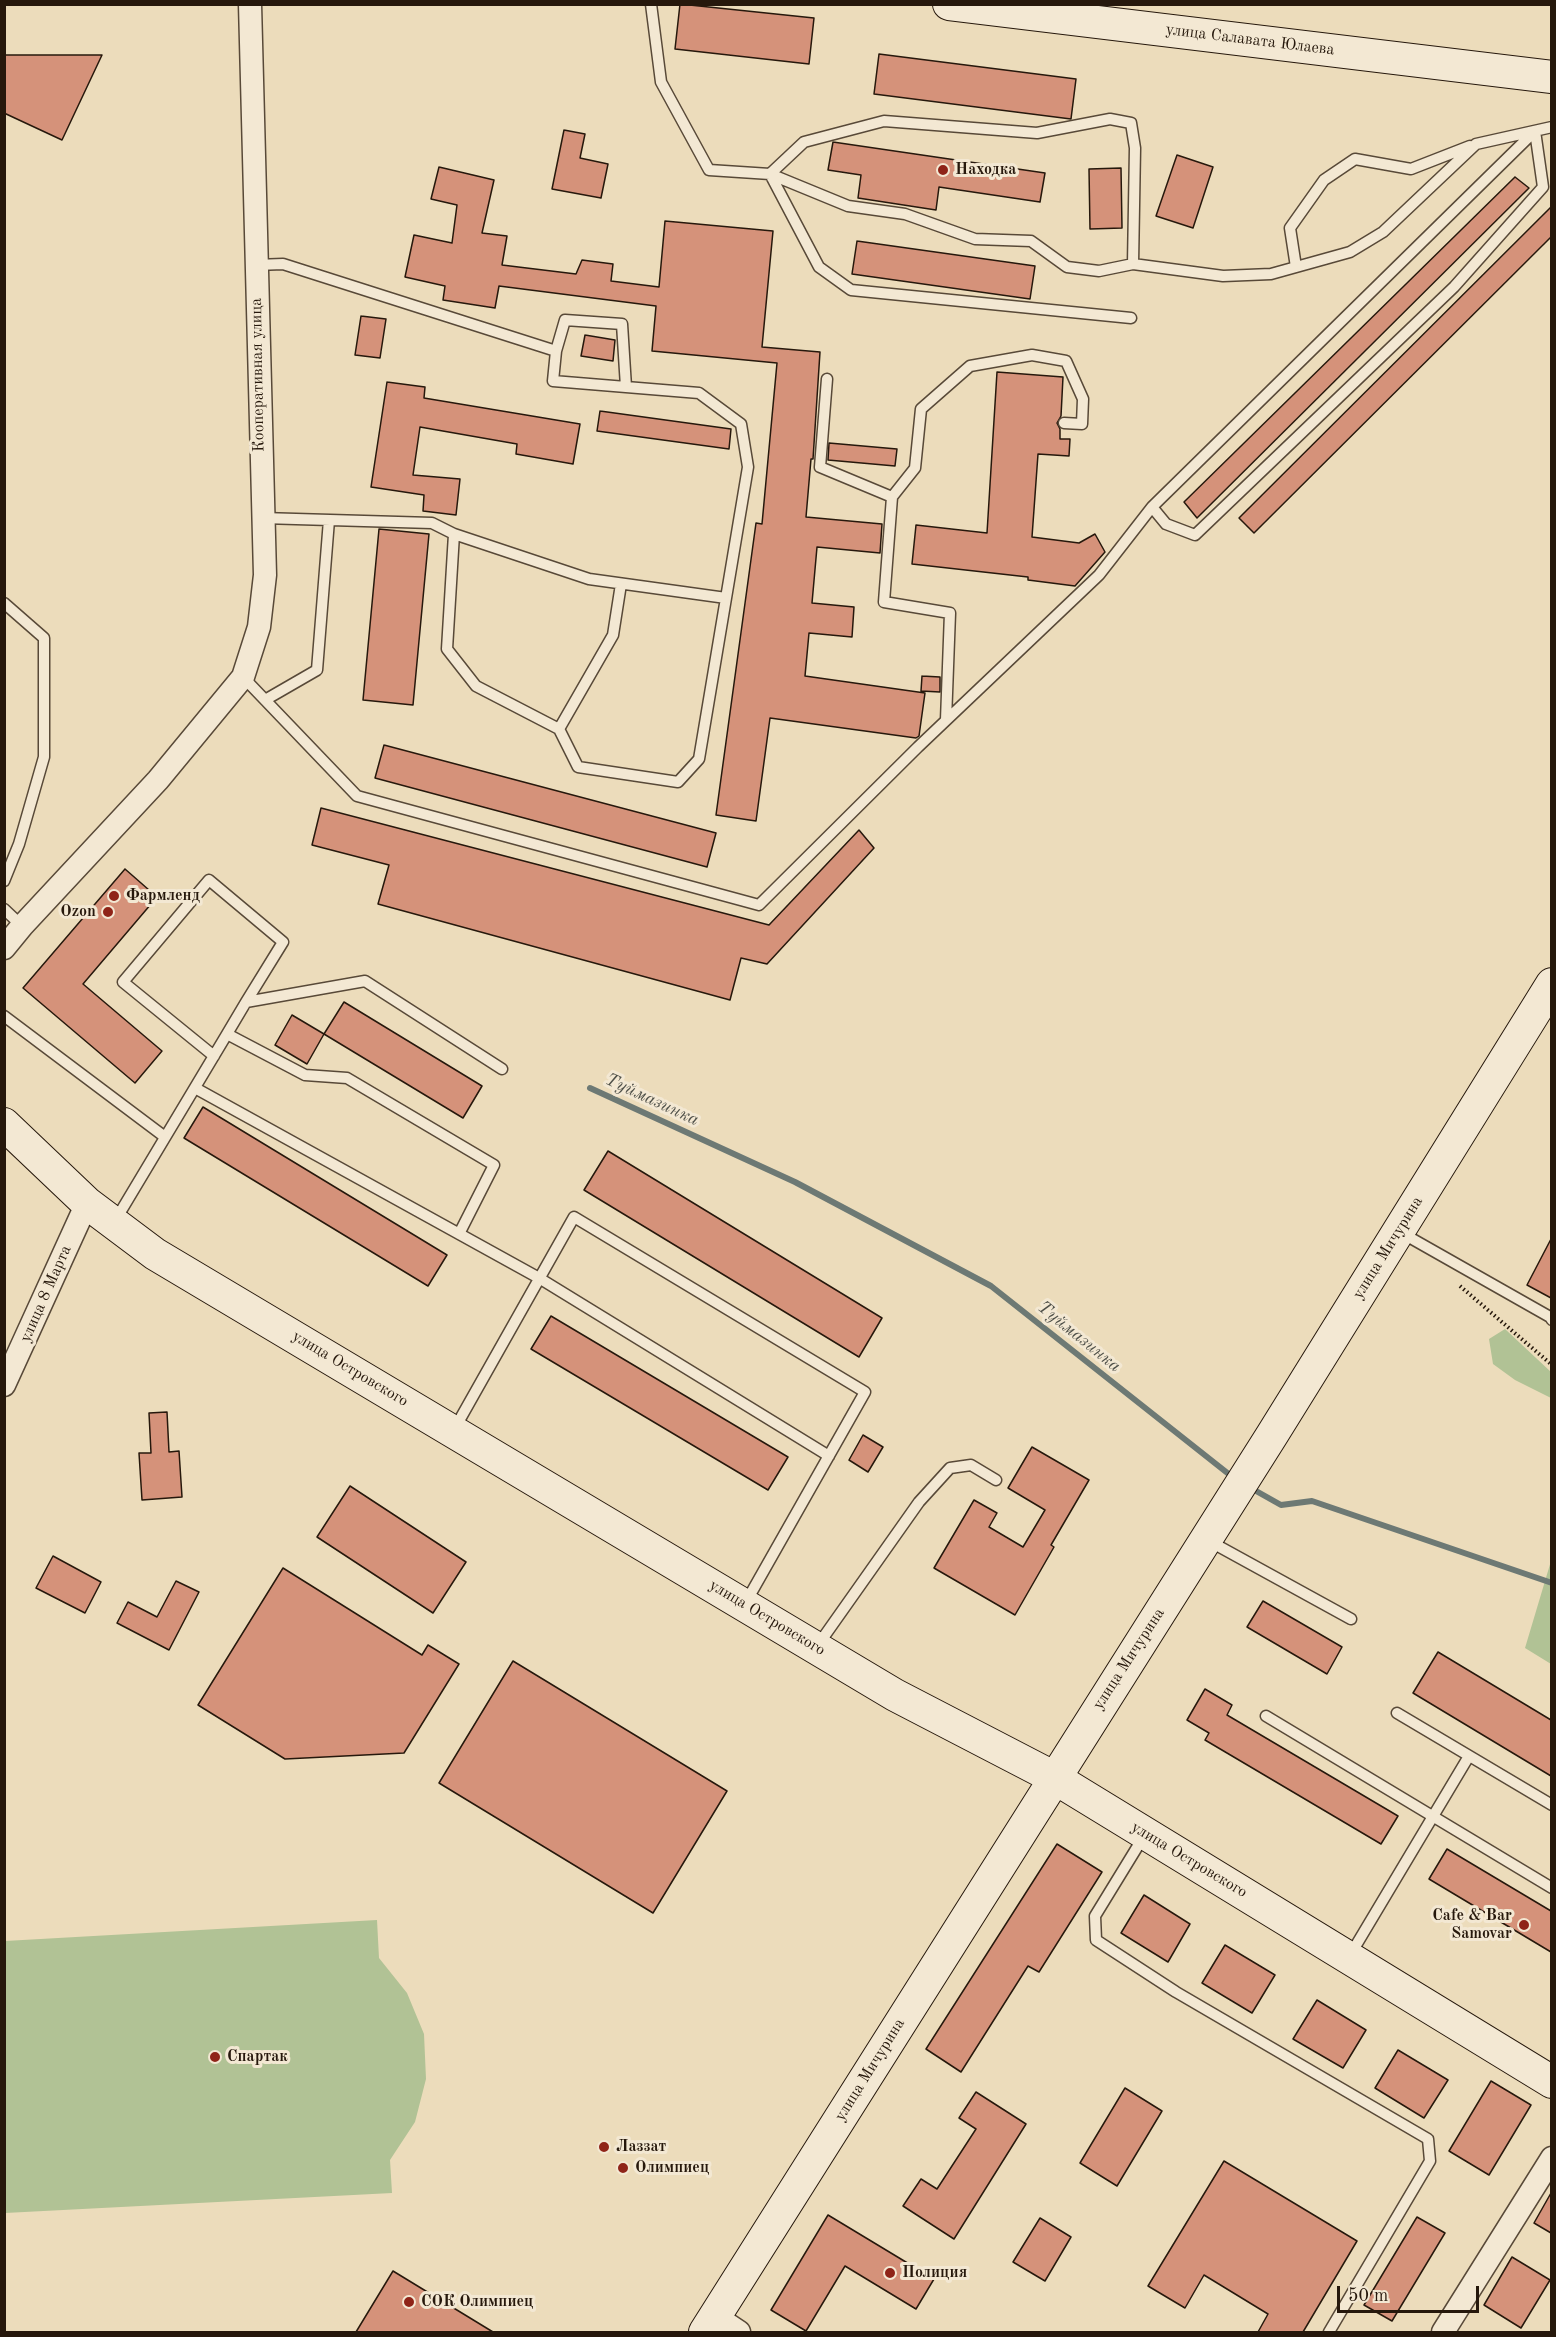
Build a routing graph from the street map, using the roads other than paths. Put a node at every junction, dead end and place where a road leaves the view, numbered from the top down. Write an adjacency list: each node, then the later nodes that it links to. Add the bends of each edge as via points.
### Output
1 (250, 4): 10 (street, Кооперативная улица)
2 (651, 4): 8 (lane, via 661,82 709,170)
3 (949, 4): 4 (street, улица Салавата Юлаева)
4 (1551, 77)
5 (1551, 127): 6 (lane)
6 (1535, 131): 7 (lane); 18 (lane); 18 (lane, via 1543,187 1454,287 1195,535 1166,524)
7 (1476, 144): 11 (lane, via 1383,232 1350,252); 11 (lane, via 1411,169 1355,159 1324,180 1290,228)
8 (770, 174): 9 (lane, via 848,206 905,214 975,239 1031,241 1067,267 1099,271); 9 (lane, via 804,141 884,121 1037,133 1110,119 1131,123 1135,148); 12 (lane, via 819,267 851,290)
9 (1133, 264): 11 (lane, via 1223,276 1271,274)
10 (256, 265): 13 (lane, via 283,264); 19 (street, Кооперативная улица)
11 (1296, 267)
12 (1131, 318)
13 (556, 351): 15 (lane, via 553,381); 15 (lane, via 565,320 622,324)
14 (827, 379): 17 (lane, via 820,467)
15 (626, 387): 23 (lane, via 699,393 741,424 748,466)
16 (1064, 423): 17 (lane, via 1083,424 1083,399 1065,361 1032,356 969,366 921,409 915,468)
17 (892, 497): 27 (lane, via 884,602 950,613)
18 (1152, 507): 27 (lane, via 1099,575)
19 (262, 518): 20 (lane); 25 (street, Кооперативная улица, via 262,606)
20 (329, 520): 21 (lane, via 432,523); 26 (lane, via 317,670)
21 (454, 534): 22 (lane, via 589,579); 28 (lane, via 447,649 476,686)
22 (621, 584): 23 (lane); 28 (lane, via 613,635)
23 (726, 598): 28 (lane, via 699,759 678,782 578,767)
24 (4, 603): 29 (lane, via 44,638 44,757)
25 (243, 677): 26 (lane); 31 (street, Кооперативная улица, via 158,780)
26 (265, 699): 27 (lane, via 357,796 759,905)
27 (946, 720)
28 (559, 729)
29 (4, 881)
30 (4, 909): 31 (lane)
31 (22, 926): 32 (street, Кооперативная улица)
32 (4, 948)
33 (1551, 984): 44 (street, улица Мичурина)
34 (246, 1002): 36 (lane); 37 (lane, via 283,942 208,880 123,982); 38 (lane, via 365,981)
35 (4, 1016): 41 (lane)
36 (227, 1034): 37 (lane); 45 (lane, via 305,1075 347,1078 494,1164)
37 (214, 1056): 39 (lane)
38 (502, 1069)
39 (195, 1088): 41 (lane); 45 (lane)
40 (4, 1124): 42 (street, улица Островского)
41 (165, 1137): 43 (lane)
42 (87, 1203): 43 (street, улица Островского); 48 (street, улица 8 Марта)
43 (113, 1223): 49 (street, улица Островского, via 155,1254)
44 (1398, 1231): 47 (lane); 52 (street, улица Мичурина)
45 (459, 1234): 46 (lane)
46 (539, 1278): 49 (lane); 50 (lane); 50 (lane, via 574,1217 865,1392)
47 (1551, 1320)
48 (4, 1384)
49 (453, 1431): 53 (street, улица Островского)
50 (829, 1456): 53 (lane)
51 (996, 1480): 55 (lane, via 971,1465 950,1468 919,1502)
52 (1206, 1539): 54 (lane); 59 (street, улица Мичурина)
53 (744, 1605): 55 (street, улица Островского)
54 (1351, 1619)
55 (816, 1647): 59 (street, улица Островского, via 895,1695)
56 (1397, 1713): 58 (lane)
57 (1266, 1716): 61 (lane)
58 (1469, 1756): 60 (lane); 61 (lane)
59 (1053, 1777): 62 (street, улица Островского); 67 (street, улица Мичурина)
60 (1551, 1805)
61 (1433, 1816): 63 (lane); 64 (lane)
62 (1146, 1834): 64 (street, улица Островского); 68 (lane, via 1095,1916 1096,1940 1176,1992 1428,2139 1430,2161)
63 (1551, 1888)
64 (1349, 1957): 65 (street, улица Островского)
65 (1551, 2082)
66 (1551, 2158): 69 (street)
67 (720, 2327)
68 (1334, 2331)
69 (1443, 2332)

